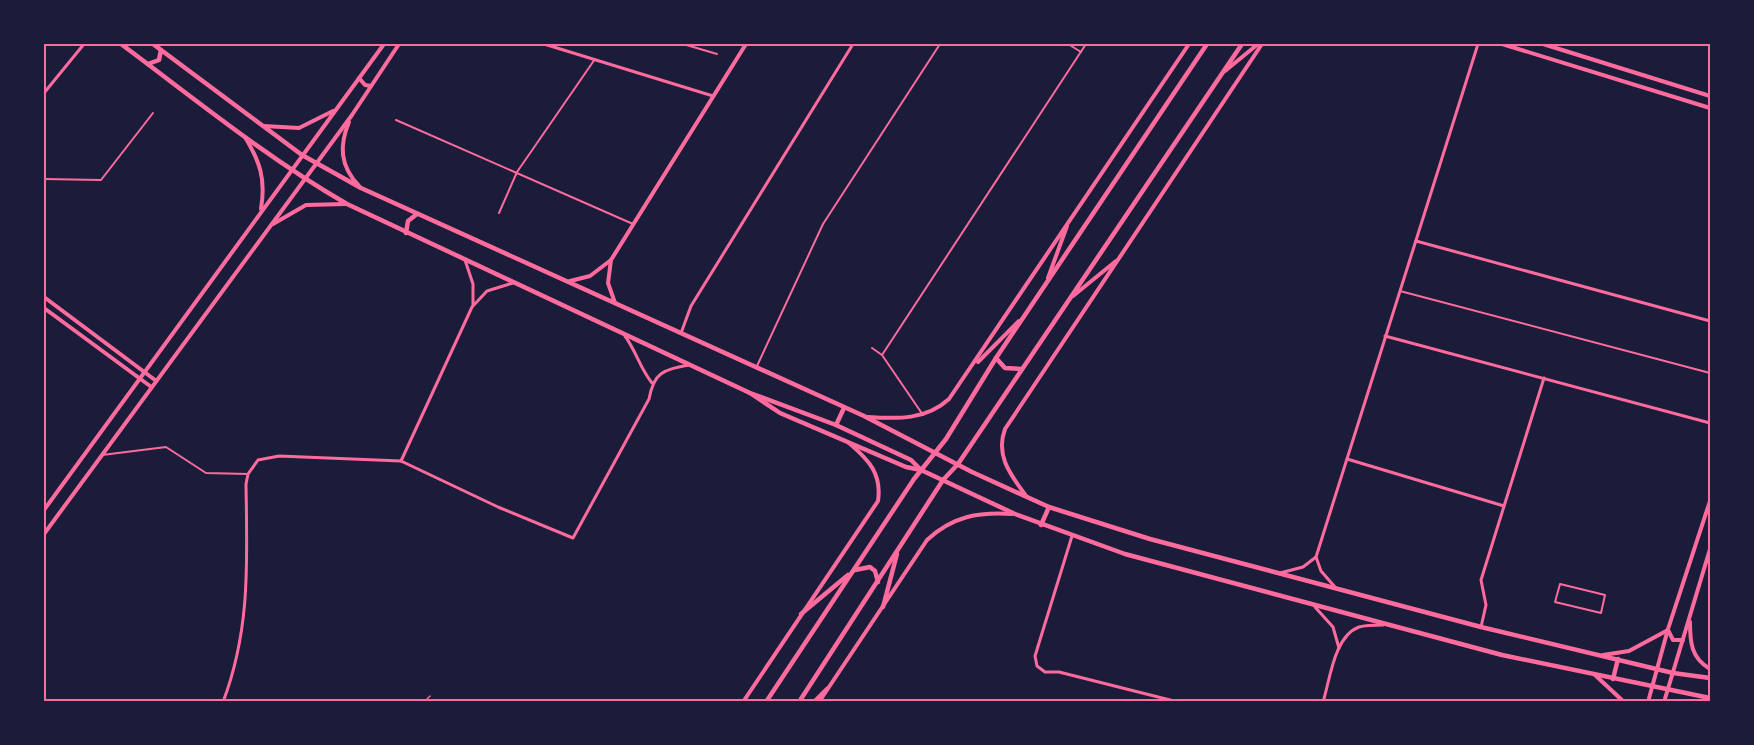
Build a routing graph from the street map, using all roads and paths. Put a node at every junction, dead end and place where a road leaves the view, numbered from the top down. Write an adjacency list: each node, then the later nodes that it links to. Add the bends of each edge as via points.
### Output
1 (84, 44): 28 (street)
2 (121, 44): 24 (main road)
3 (153, 44): 20 (main road)
4 (384, 44): 26 (street)
5 (399, 44): 27 (street)
6 (544, 44): 23 (street)
7 (683, 44): 22 (street)
8 (746, 44): 29 (street)
9 (853, 44): 69 (street, via 691,306)
10 (940, 44): 75 (street, via 823,224)
11 (1068, 44): 21 (street)
12 (1086, 44): 21 (street)
13 (1189, 44): 49 (street)
14 (1207, 44): 58 (main road)
15 (1242, 44): 25 (main road)
16 (1260, 44): 25 (street); 54 (street)
17 (1478, 44): 53 (street)
18 (1502, 44): 31 (street)
19 (1543, 44): 30 (street)
20 (161, 50): 24 (main road, via 159,60); 36 (main road)
21 (1081, 52): 72 (street)
22 (717, 54)
23 (595, 59): 29 (street); 41 (street)
24 (148, 64): 37 (main road)
25 (1220, 75): 62 (main road)
26 (359, 78): 27 (street); 32 (street)
27 (371, 86): 34 (street)
28 (44, 93)
29 (713, 96): 50 (street)
30 (1710, 96)
31 (1710, 108)
32 (334, 111): 36 (street, via 299,128); 38 (street)
33 (153, 113): 43 (street, via 101,180)
34 (351, 115): 39 (street); 44 (street, via 342,157)
35 (396, 120): 41 (street)
36 (261, 126): 38 (main road)
37 (244, 136): 40 (main road); 46 (street, via 261,167 265,188)
38 (302, 155): 39 (main road); 40 (street)
39 (315, 163): 42 (street); 44 (main road)
40 (292, 169): 42 (main road); 46 (street)
41 (518, 172): 47 (street); 50 (street)
42 (303, 177): 45 (main road); 51 (street)
43 (44, 179)
44 (361, 188): 48 (main road)
45 (347, 204): 51 (street, via 306,205); 52 (main road)
46 (261, 209): 78 (street)
47 (499, 213)
48 (417, 214): 52 (main road, via 408,221); 57 (main road)
49 (1070, 220): 58 (street); 76 (street)
50 (633, 224): 56 (street)
51 (270, 226): 82 (street)
52 (406, 233): 55 (main road)
53 (1416, 241): 60 (street); 67 (street)
54 (1119, 258): 62 (street); 100 (street, via 1001,439 1007,469)
55 (465, 260): 59 (main road); 64 (street, via 473,284)
56 (611, 260): 57 (street, via 590,276); 63 (street, via 608,283)
57 (570, 282): 63 (main road)
58 (1047, 282): 66 (main road)
59 (513, 283): 64 (street, via 488,291); 68 (main road)
60 (1400, 291): 70 (street); 79 (street)
61 (44, 297): 78 (street)
62 (1070, 298): 77 (main road)
63 (615, 303): 69 (main road)
64 (472, 307): 95 (street)
65 (44, 308): 80 (street)
66 (1024, 316): 73 (main road); 76 (street)
67 (1710, 321)
68 (623, 333): 74 (main road); 83 (street)
69 (681, 333): 75 (main road)
70 (1385, 336): 81 (street); 94 (street)
71 (872, 348): 72 (street)
72 (882, 355): 87 (street)
73 (996, 358): 77 (main road, via 1005,368); 92 (main road)
74 (691, 365): 83 (street, via 659,374); 85 (main road)
75 (757, 367): 86 (main road)
76 (971, 369): 87 (street, via 949,399 937,410)
77 (1022, 369): 96 (main road)
78 (144, 371): 80 (street); 82 (street)
79 (1710, 373)
80 (139, 378): 84 (street); 104 (street)
81 (1544, 378): 89 (street); 102 (street)
82 (155, 380): 84 (street)
83 (652, 383): 95 (street, via 649,399 573,538)
84 (150, 386): 93 (street)
85 (750, 393): 90 (main road); 91 (main road, via 780,413)
86 (844, 408): 88 (main road); 90 (main road)
87 (923, 415): 88 (street)
88 (864, 416): 92 (main road)
89 (1710, 423)
90 (836, 425): 97 (main road, via 911,460)
91 (848, 442): 97 (main road); 119 (street, via 873,467 878,501)
92 (937, 453): 96 (main road); 97 (main road)
93 (101, 455): 98 (street, via 166,447 206,472); 107 (street)
94 (1347, 459): 102 (street); 111 (street)
95 (401, 461): 98 (street, via 266,456)
96 (958, 464): 99 (main road); 100 (main road)
97 (921, 470): 99 (main road); 112 (main road)
98 (248, 474): 139 (street, via 244,623 239,656)
99 (943, 480): 105 (main road); 109 (main road)
100 (1026, 496): 103 (main road)
101 (1710, 501): 123 (street)
102 (1504, 506): 122 (street, via 1481,580 1486,605)
103 (1049, 507): 106 (main road); 113 (main road)
104 (44, 510)
105 (1015, 514): 106 (main road); 117 (street, via 970,514 938,530 927,540)
106 (1041, 525): 108 (main road)
107 (44, 534)
108 (1072, 536): 118 (main road); 146 (street, via 1035,656 1037,666 1045,672 1059,672)
109 (900, 547): 114 (main road); 117 (main road)
110 (1710, 549): 120 (street)
111 (1316, 557): 113 (street, via 1303,567); 115 (street, via 1321,571)
112 (854, 571): 114 (main road, via 870,567); 119 (main road); 142 (main road)
113 (1278, 574): 115 (main road)
114 (878, 582): 143 (main road)
115 (1337, 589): 122 (main road)
116 (1605, 595): 116 (street, via 1560,584 1555,602 1600,613)
117 (883, 607): 135 (street)
118 (1316, 607): 121 (main road); 125 (street, via 1333,627)
119 (801, 614): 141 (street)
120 (1689, 618): 124 (street); 129 (street, via 1692,650)
121 (1385, 624): 125 (street, via 1352,630); 131 (main road)
122 (1481, 627): 126 (main road)
123 (1668, 629): 124 (street, via 1673,640); 126 (street, via 1629,651); 128 (street)
124 (1683, 640): 130 (street)
125 (1339, 648): 147 (street)
126 (1602, 655): 127 (main road)
127 (1618, 659): 128 (main road); 133 (main road)
128 (1657, 669): 130 (main road); 134 (street)
129 (1710, 669)
130 (1673, 673): 132 (main road); 136 (street)
131 (1594, 674): 133 (main road); 148 (street)
132 (1710, 678)
133 (1613, 679): 134 (main road)
134 (1652, 688): 136 (main road); 149 (street)
135 (827, 689): 144 (main road); 145 (street)
136 (1667, 690): 138 (main road); 150 (street)
137 (430, 696): 140 (lane)
138 (1710, 698)
139 (224, 702)
140 (424, 702)
141 (743, 702)
142 (766, 702)
143 (799, 702)
144 (814, 702)
145 (819, 702)
146 (1178, 702)
147 (1323, 702)
148 (1624, 702)
149 (1648, 702)
150 (1664, 702)

